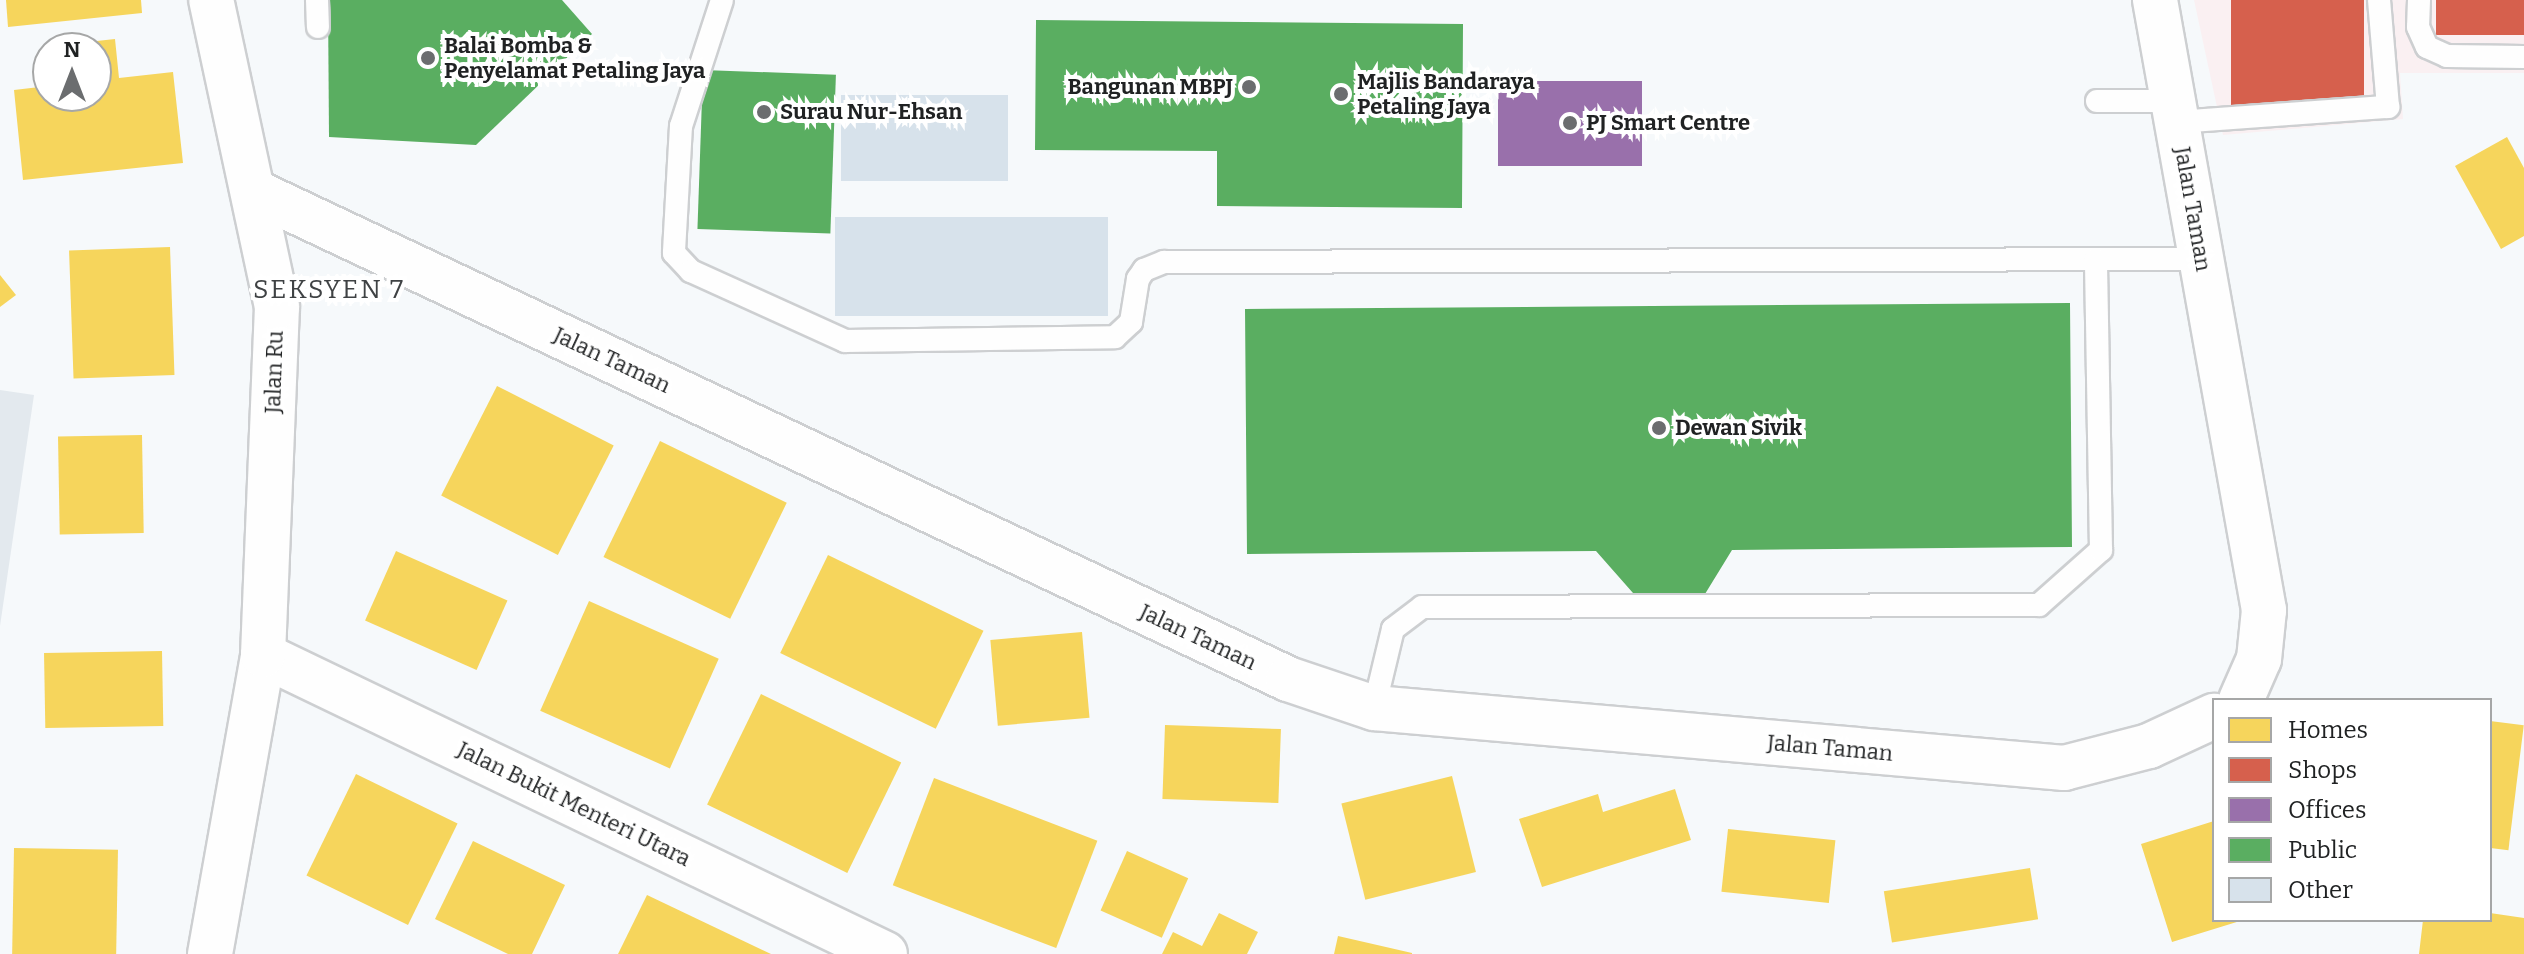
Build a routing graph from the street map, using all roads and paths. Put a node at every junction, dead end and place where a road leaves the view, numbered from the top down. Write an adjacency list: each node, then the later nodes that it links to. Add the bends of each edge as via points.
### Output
1 (211, 0): 11 (street, Jalan Ru)
2 (317, 0): 7 (lane)
3 (722, 0): 13 (lane, via 681,126 674,253 691,271 845,341 1115,337 1131,322 1138,279 1144,270 1164,262)
4 (2155, 0): 10 (street, Jalan Taman)
5 (2379, 0): 10 (lane, via 2388,107)
6 (2419, 0): 8 (lane, via 2418,27 2427,47 2447,56)
7 (318, 27)
8 (2524, 57)
9 (2097, 101): 10 (lane)
10 (2175, 112): 12 (street, Jalan Taman)
11 (255, 192): 14 (street, Jalan Ru, via 277,307); 16 (street, Jalan Taman, via 1288,679)
12 (2202, 259): 13 (lane); 15 (street, Jalan Taman, via 2264,610 2259,659)
13 (2096, 260): 16 (lane, via 2101,550 2039,605 1422,607 1393,629)
14 (263, 655): 18 (street, Jalan Ru); 19 (street, Jalan Bukit Menteri Utara)
15 (2242, 698)
16 (1374, 708): 17 (street, Jalan Taman, via 2064,768 2149,746)
17 (2212, 717)
18 (210, 954)
19 (885, 954)

